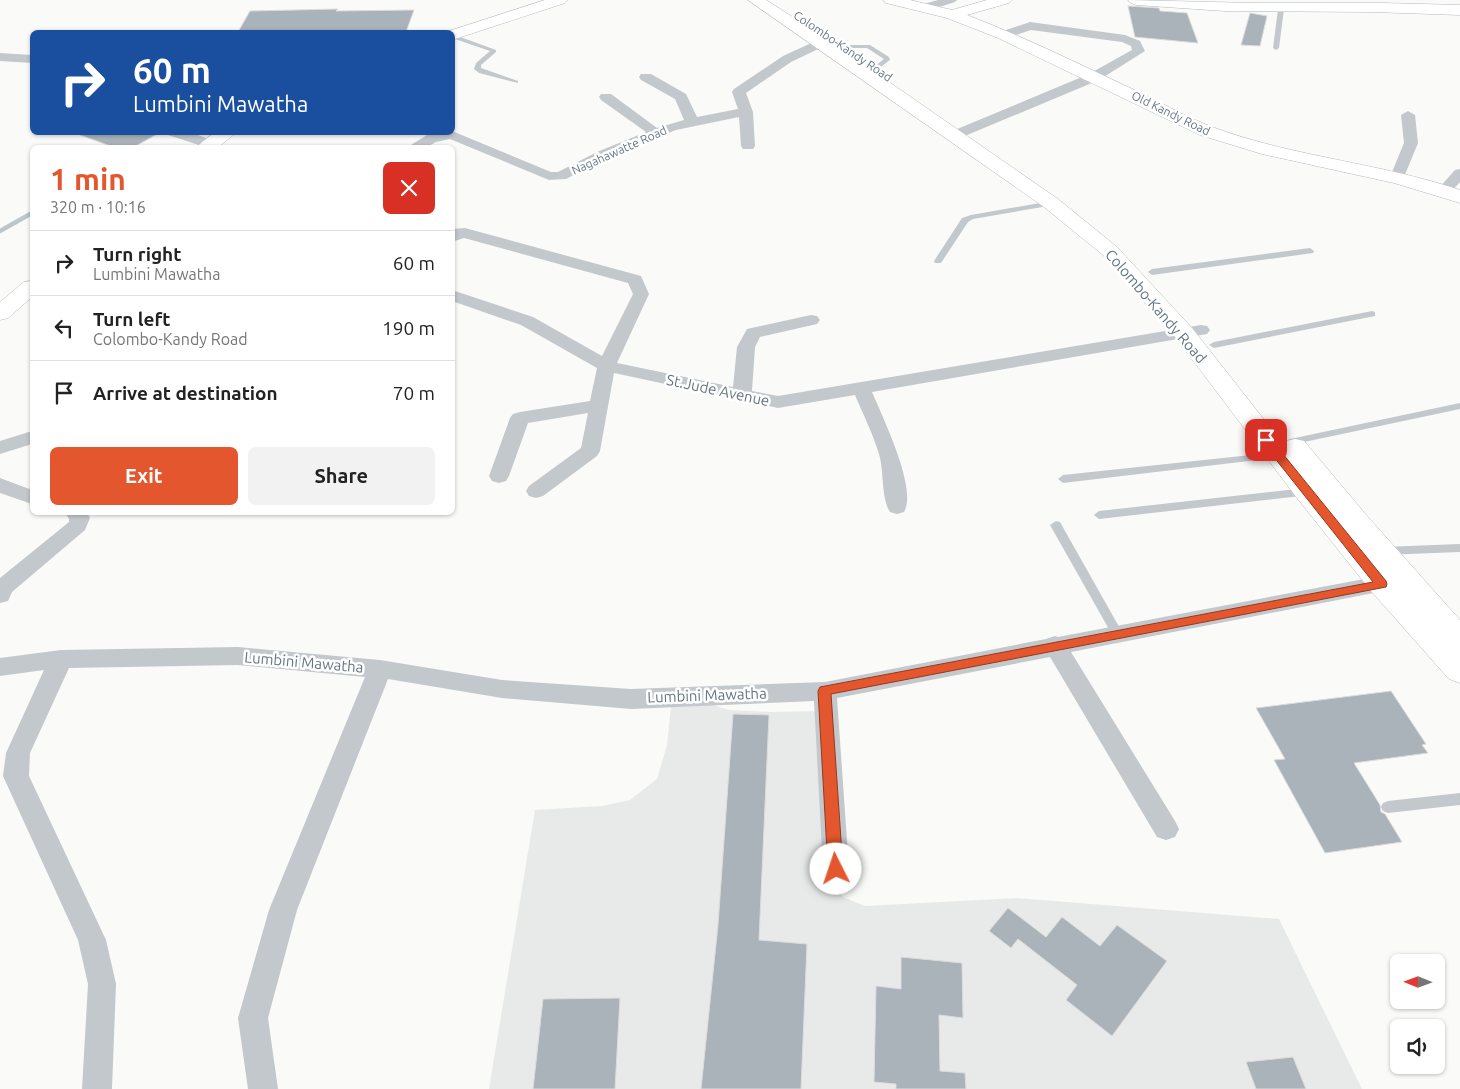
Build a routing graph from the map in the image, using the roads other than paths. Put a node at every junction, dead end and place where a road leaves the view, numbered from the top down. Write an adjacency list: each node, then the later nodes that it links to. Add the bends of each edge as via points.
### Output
1 (560, 0): 12 (main road)
2 (756, 0): 15 (main road, Colombo-Kandy Road)
3 (775, 0): 15 (main road, Colombo-Kandy Road)
4 (1004, 0): 9 (main road)
5 (1136, 0): 7 (main road)
6 (900, 1): 9 (main road, Old Kandy Road, via 924,8)
7 (1213, 3): 10 (main road)
8 (1374, 4): 10 (main road); 11 (main road)
9 (952, 8): 13 (main road, Old Kandy Road)
10 (1281, 9): 16 (lane)
11 (1460, 10)
12 (455, 34)
13 (1004, 35): 20 (main road, Old Kandy Road); 20 (street, via 1030,26 1125,39 1136,44 1139,52)
14 (455, 36): 21 (lane, via 494,51 478,64 477,69)
15 (832, 42): 23 (street, via 787,59 741,90); 26 (main road, Colombo-Kandy Road); 26 (main road, Colombo-Kandy Road, via 876,68)
16 (1276, 48)
17 (0, 58): 18 (street)
18 (30, 58)
19 (646, 76): 25 (street, via 681,97)
20 (1094, 77): 26 (street); 37 (main road, Old Kandy Road, via 1235,142)
21 (516, 82)
22 (606, 97): 27 (street)
23 (746, 112): 25 (street, Nagahawatte Road); 35 (street)
24 (1408, 114): 37 (street, via 1411,143)
25 (692, 122): 27 (street, Nagahawatte Road)
26 (962, 133): 39 (main road, Colombo-Kandy Road); 43 (main road, Colombo-Kandy Road, via 1030,172 1128,249)
27 (656, 134): 31 (street, Nagahawatte Road, via 560,176 549,176)
28 (180, 135): 32 (street)
29 (224, 135): 33 (main road)
30 (451, 135): 34 (street, Nagahawatte Road, via 432,138)
31 (451, 135)
32 (205, 145)
33 (208, 145)
34 (419, 145)
35 (748, 146)
36 (1460, 173): 38 (street)
37 (1397, 177): 38 (main road, Old Kandy Road)
38 (1452, 194)
39 (1052, 203): 42 (lane, via 965,220); 49 (main road, Colombo-Kandy Road, via 1110,251)
40 (455, 234): 50 (street, via 466,233 635,280 641,294)
41 (1310, 251): 43 (lane)
42 (938, 261)
43 (1152, 272): 49 (main road, Colombo-Kandy Road)
44 (30, 289): 46 (main road)
45 (455, 296): 50 (street, St.Jude Avenue, via 527,321)
46 (0, 313)
47 (1372, 314): 49 (lane)
48 (811, 320): 52 (street, via 752,334 746,347)
49 (1200, 336): 51 (street, St.Jude Avenue); 57 (main road, Colombo-Kandy Road); 57 (main road, Colombo-Kandy Road)
50 (606, 366): 52 (street, St.Jude Avenue); 53 (street)
51 (861, 388): 52 (street, St.Jude Avenue, via 778,402); 64 (street, via 889,453)
52 (742, 395)
53 (599, 405): 58 (street, via 520,418); 61 (street, via 590,451)
54 (1460, 406): 57 (lane)
55 (30, 438): 56 (street)
56 (0, 448)
57 (1284, 448): 59 (lane); 62 (main road, Colombo-Kandy Road); 69 (main road, Colombo-Kandy Road)
58 (499, 476)
59 (1063, 479)
60 (0, 485): 63 (street)
61 (536, 491)
62 (1306, 492): 66 (lane); 71 (main road, Colombo-Kandy Road)
63 (30, 496)
64 (897, 507)
65 (78, 515): 72 (street, via 78,525 2,588)
66 (1099, 515)
67 (1056, 525): 73 (lane)
68 (1460, 548): 69 (lane)
69 (1381, 551): 70 (main road, Colombo-Kandy Road)
70 (1406, 580): 71 (street, Lumbini Mawatha); 74 (main road, Colombo-Kandy Road)
71 (1381, 584): 73 (street, Lumbini Mawatha); 79 (main road, Colombo-Kandy Road)
72 (0, 594)
73 (1118, 635): 75 (street, Lumbini Mawatha)
74 (1460, 640)
75 (1055, 645): 80 (street, Lumbini Mawatha); 83 (street)
76 (62, 658): 77 (street, Lumbini Mawatha); 78 (street, Lumbini Mawatha, via 238,656); 85 (street, via 18,753 16,776 92,940 102,984)
77 (0, 667)
78 (380, 669): 80 (street, Lumbini Mawatha, via 502,689 631,699); 86 (street, via 283,910 255,1009 253,1018)
79 (1460, 671)
80 (825, 691): 84 (street)
81 (1460, 799): 82 (lane)
82 (1388, 807)
83 (1166, 830)
84 (836, 869)
85 (97, 1089)
86 (263, 1089)

